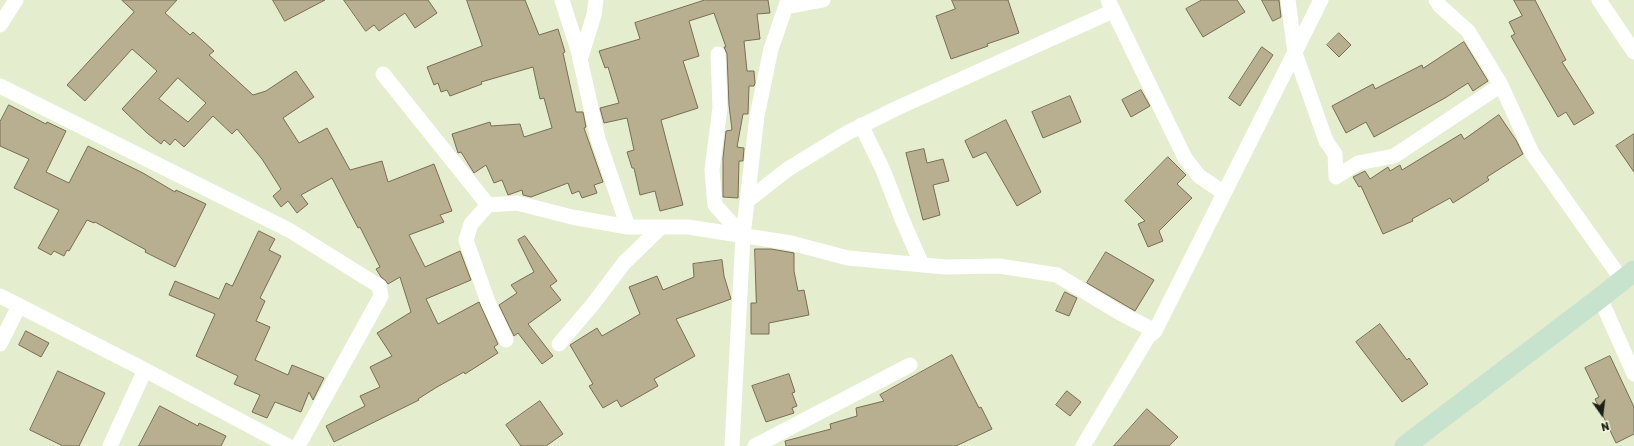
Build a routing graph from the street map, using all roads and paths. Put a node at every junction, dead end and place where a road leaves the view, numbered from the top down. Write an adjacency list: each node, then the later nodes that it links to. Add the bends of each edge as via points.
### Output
1 (16, 0): 11 (street)
2 (562, 0): 15 (street)
3 (596, 0): 15 (street)
4 (823, 0): 9 (street)
5 (1288, 0): 13 (street)
6 (1321, 0): 13 (street)
7 (1436, 0): 17 (street, via 1468,31)
8 (1599, 0): 12 (street)
9 (787, 3): 21 (street, via 771,50 758,116)
10 (1111, 6): 19 (street); 20 (street, via 1185,158 1199,176)
11 (0, 25)
12 (1634, 52)
13 (1295, 53): 17 (street, via 1326,141 1335,154 1336,177 1358,163 1394,156); 20 (street)
14 (718, 54): 25 (street, via 720,108 712,170 715,205)
15 (580, 60): 23 (street, via 598,139)
16 (383, 74): 22 (street)
17 (1501, 85): 27 (street, via 1532,153)
18 (0, 86): 40 (street, via 289,230 379,286 381,296)
19 (861, 125): 21 (street, via 788,169); 26 (street, via 884,170)
20 (1224, 193): 31 (street)
21 (747, 201): 25 (street)
22 (488, 205): 23 (street, via 517,203 572,217); 32 (street, via 471,224 466,240 488,302)
23 (628, 227): 24 (street)
24 (661, 227): 25 (street, via 688,227); 34 (street, via 624,263)
25 (743, 236): 26 (street, via 791,243 848,258); 41 (street)
26 (922, 265): 31 (street, via 999,266 1057,275)
27 (1628, 275): 29 (street)
28 (0, 296): 30 (street)
29 (1600, 298): 37 (street); 44 (street)
30 (18, 306): 33 (street); 36 (street)
31 (1155, 330): 43 (street, via 1148,337)
32 (506, 340)
33 (0, 344)
34 (559, 344)
35 (910, 365): 42 (street)
36 (145, 370): 38 (street); 39 (street)
37 (1634, 374)
38 (110, 446)
39 (288, 446)
40 (298, 446)
41 (732, 446)
42 (755, 446)
43 (1083, 446)
44 (1405, 446)

